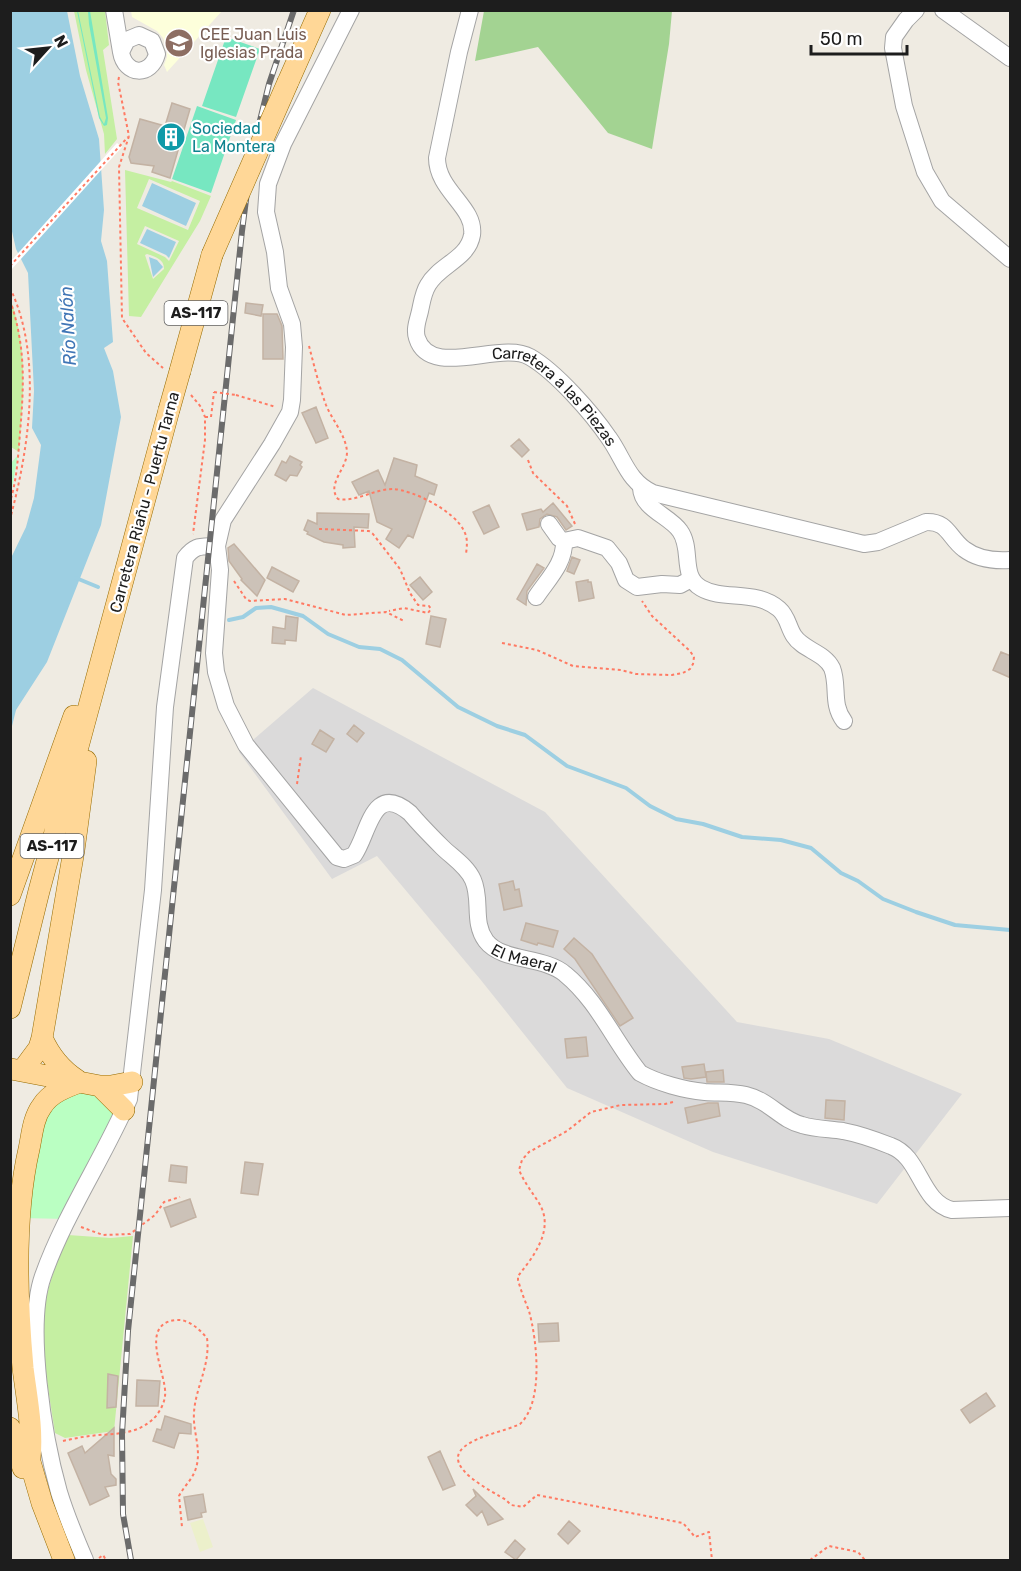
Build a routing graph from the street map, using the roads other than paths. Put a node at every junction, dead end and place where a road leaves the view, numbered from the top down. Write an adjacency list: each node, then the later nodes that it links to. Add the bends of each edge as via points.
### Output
1 (115, 10): 7 (street); 8 (street)
2 (320, 10): 18 (main road, Carretera Riañu - Puertu Tarna / AS-117, bridge, via 212,255)
3 (351, 10): 14 (street, El Maeral, via 283,144 268,184 266,212 279,288 292,324 290,412 231,506 224,520)
4 (470, 10): 11 (street, Carretera a las Piezas, via 437,168 445,186 466,211 472,235 463,252 428,284 416,327 417,339 429,353 441,357 508,351 530,357 565,385 608,436 634,482)
5 (916, 10): 10 (street, via 894,37 892,48 904,105 925,172 942,201)
6 (943, 10): 9 (street)
7 (139, 35): 8 (street, via 127,40); 8 (street, via 155,47 157,54 151,66 145,70 131,69 125,65)
8 (121, 52)
9 (1011, 58)
10 (1011, 259)
11 (642, 488): 15 (street, via 864,544 933,522 940,524 967,551 995,561); 16 (street, via 650,505 680,530 687,547)
12 (549, 524): 13 (street, via 559,538)
13 (571, 540): 16 (street, via 607,548 633,586 680,585); 17 (street)
14 (218, 553): 25 (street, via 198,547 185,558 165,707 153,890); 29 (street, El Maeral, via 214,653 226,706 246,745 337,857 350,858 358,849 376,809 384,804 402,806 472,878 478,894 477,921 487,942 508,954 545,963 566,974 593,1005 640,1073 688,1089 758,1098 803,1126 844,1131 893,1147 906,1156 930,1194 944,1208)
15 (1011, 560)
16 (691, 579): 20 (street, via 708,591 758,598 779,609 794,637 829,663 837,708)
17 (536, 597)
18 (106, 641): 19 (main road, Carretera Riañu - Puertu Tarna / AS-117); 21 (main road, via 81,696)
19 (94, 685): 22 (main road, Carretera Riañu - Puertu Tarna / AS-117); 23 (main road, via 75,839)
20 (844, 721)
21 (10, 895)
22 (10, 1008)
23 (42, 1038): 24 (main road); 26 (main road, via 54,1061 66,1073)
24 (21, 1070): 26 (main road); 28 (main road, via 38,1082)
25 (132, 1082): 26 (main road, via 117,1086); 27 (street)
26 (90, 1084): 27 (main road); 28 (main road, via 66,1087 53,1094)
27 (124, 1110): 35 (street, via 43,1275 36,1314 48,1441 60,1493)
28 (36, 1115): 32 (main road, via 20,1218 19,1299 32,1436)
29 (1011, 1208)
30 (10, 1383): 32 (main road)
31 (10, 1428): 33 (main road, via 29,1484)
32 (30, 1459): 33 (main road)
33 (42, 1503): 34 (main road)
34 (64, 1560)
35 (86, 1560)

